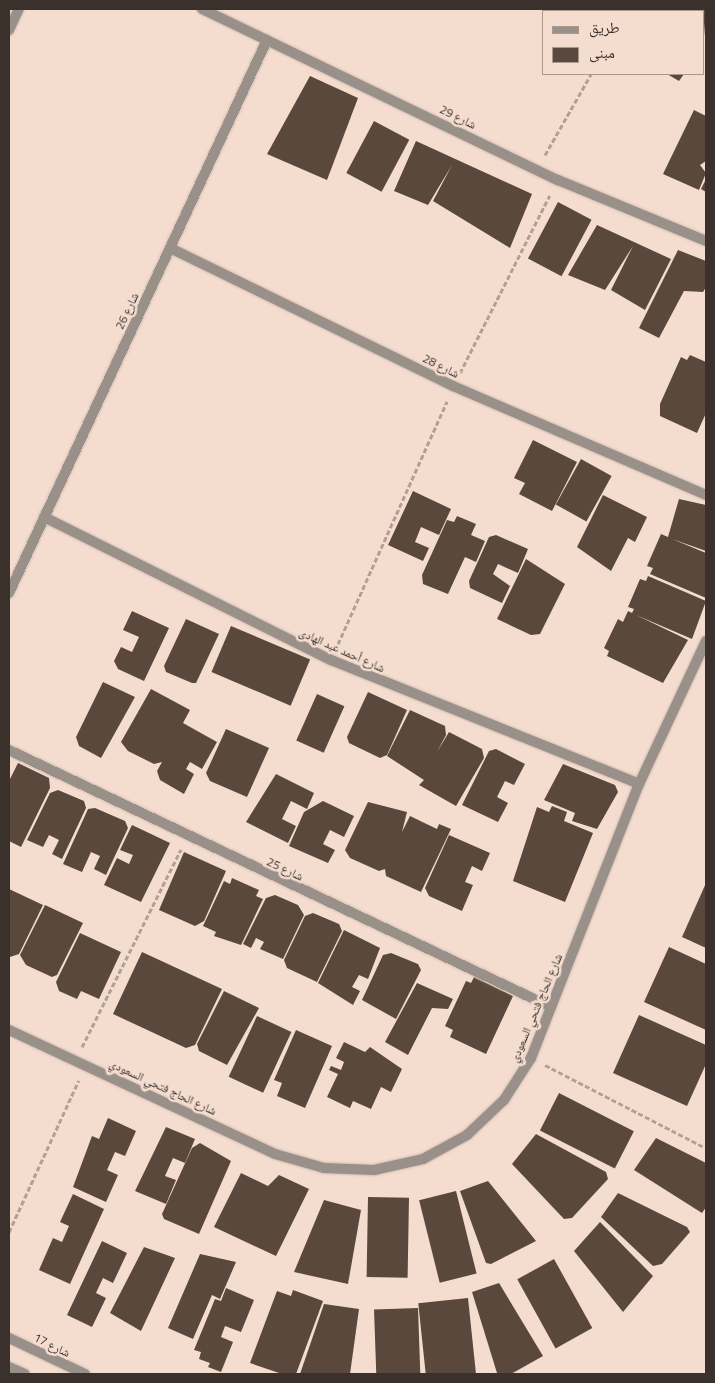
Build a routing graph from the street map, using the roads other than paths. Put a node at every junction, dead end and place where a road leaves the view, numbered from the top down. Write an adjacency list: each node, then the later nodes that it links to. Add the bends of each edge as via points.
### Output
1 (19, 9): 3 (street)
2 (202, 9): 4 (street, شارع 29)
3 (9, 30)
4 (267, 40): 5 (street, شارع 29, via 558,180); 6 (street, شارع 26)
5 (706, 241)
6 (170, 248): 7 (street, شارع 28, via 453,386); 8 (street, شارع 26)
7 (706, 495)
8 (44, 517): 9 (street, شارع 26); 12 (street, شارع أحمد عبد الهادى, via 331,660)
9 (9, 593)
10 (706, 641): 12 (street, شارع الحاج فتحي السعودي)
11 (9, 750): 13 (street, شارع 25)
12 (640, 784): 13 (street, شارع الحاج فتحي السعودي)
13 (551, 1007): 14 (street, شارع الحاج فتحي السعودي, via 531,1058 504,1100 467,1135 423,1158 374,1170 324,1168 275,1154)
14 (9, 1030)
15 (9, 1338): 18 (street, شارع 17)
16 (9, 1367): 17 (street)
17 (25, 1374)
18 (85, 1374)

